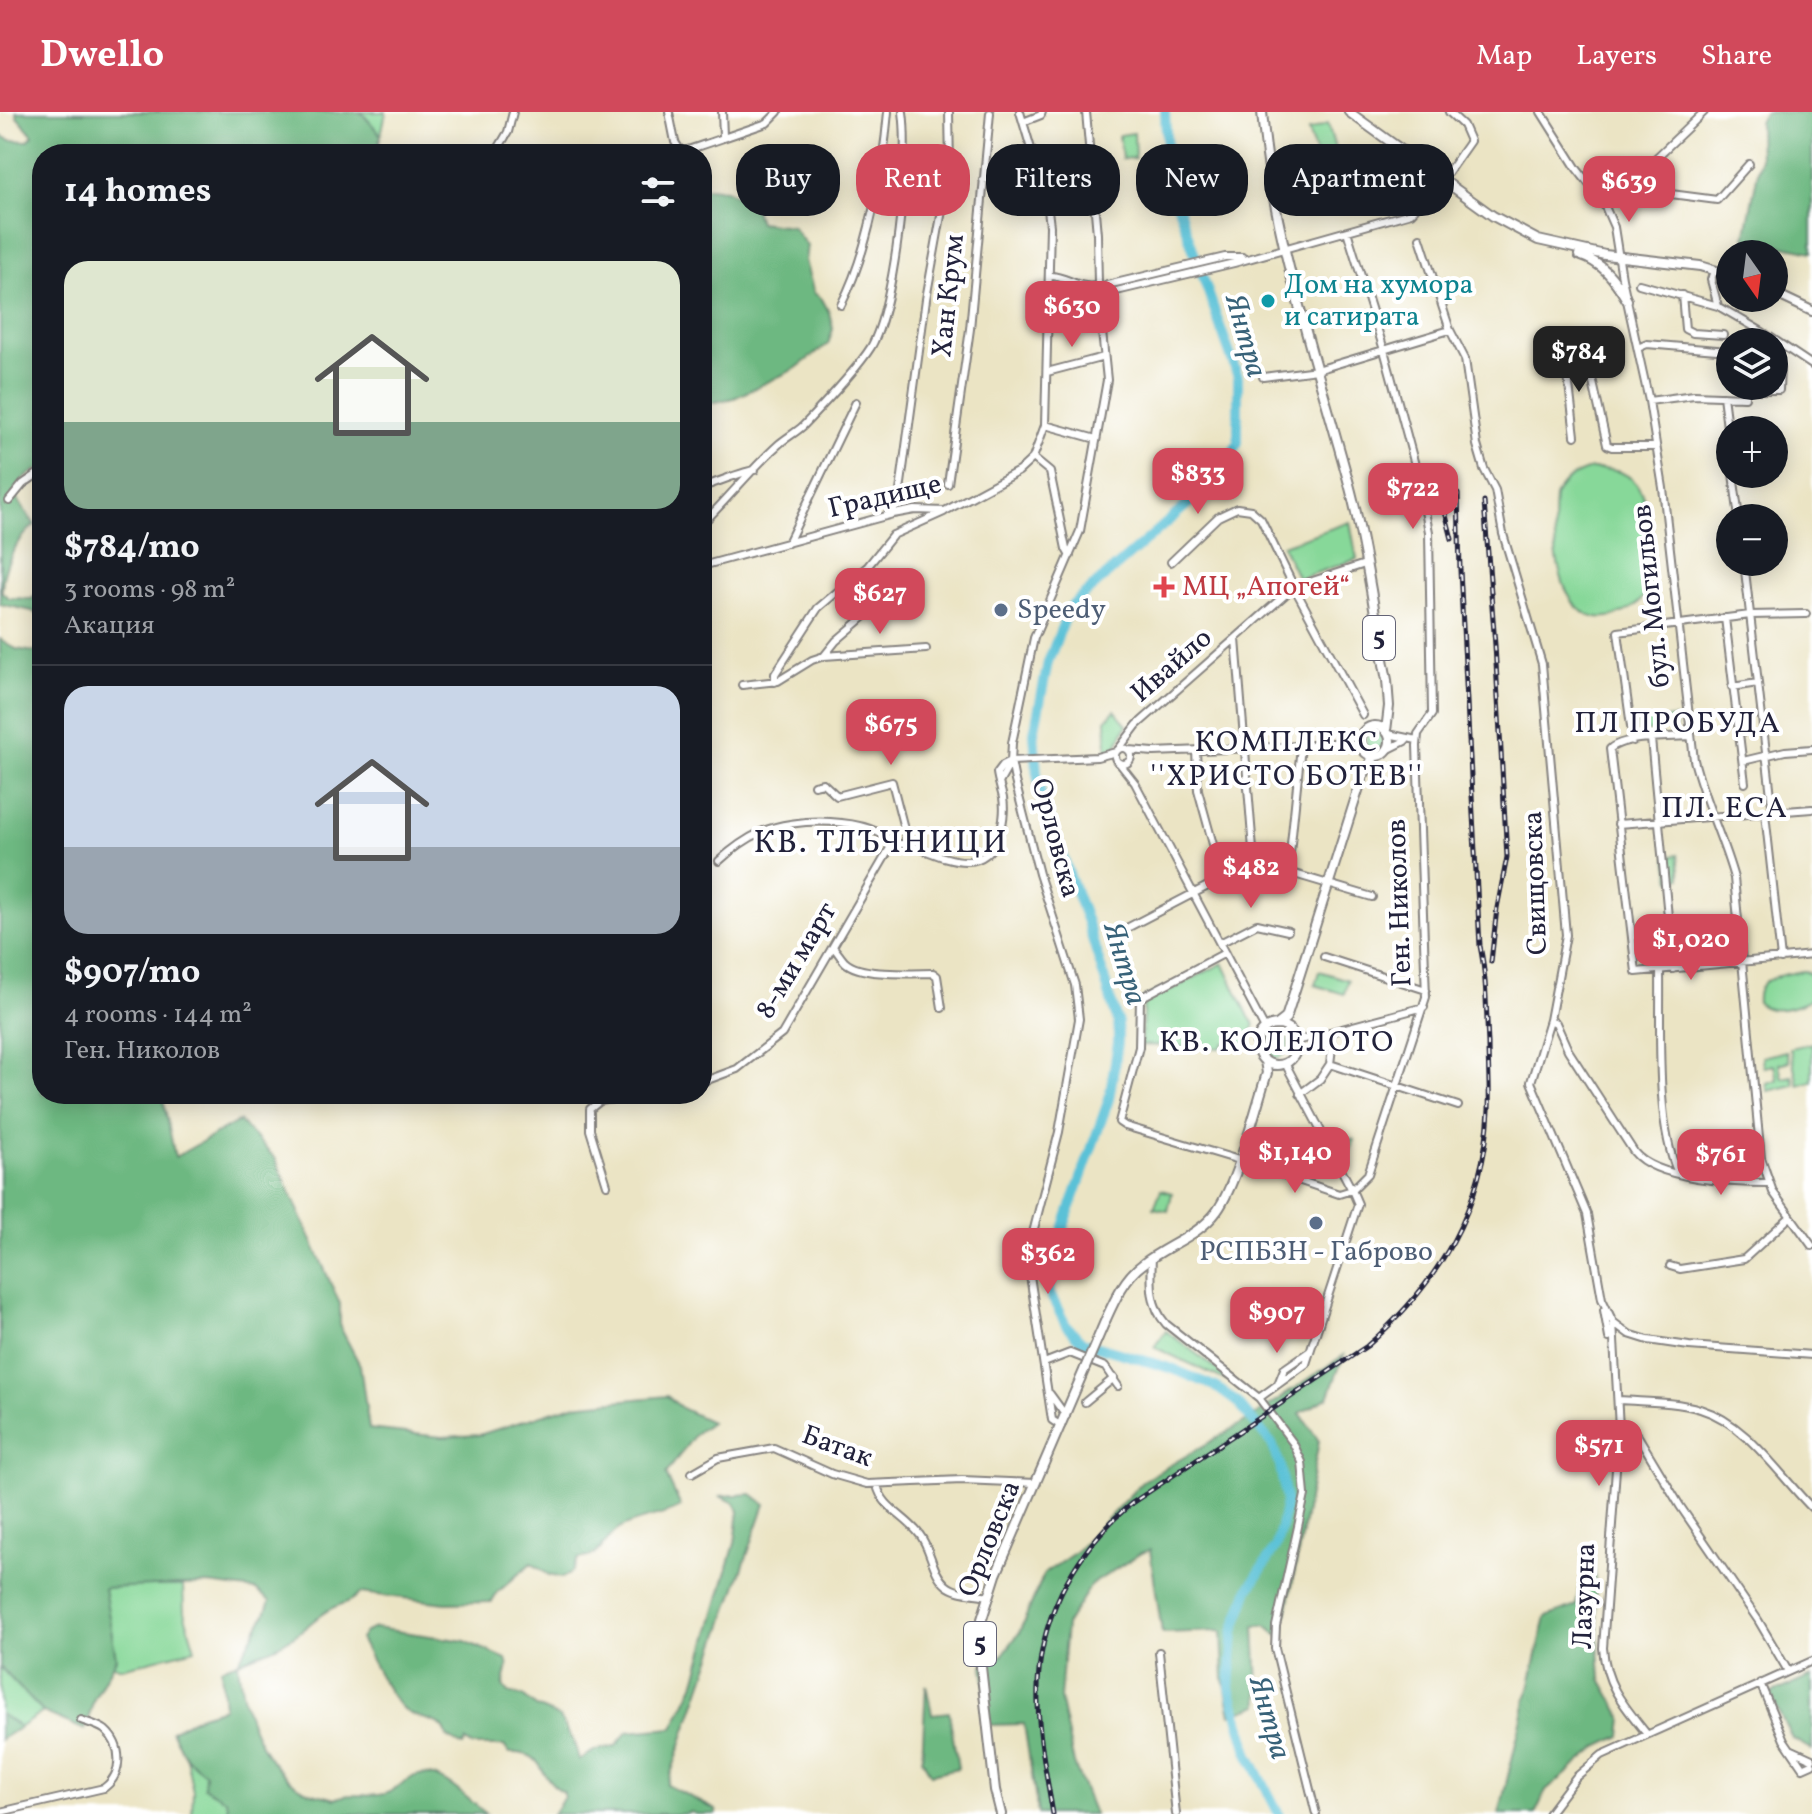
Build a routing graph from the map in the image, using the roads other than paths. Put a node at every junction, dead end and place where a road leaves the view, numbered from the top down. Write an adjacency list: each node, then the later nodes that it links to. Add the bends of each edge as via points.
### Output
1 (515, 112): 19 (street)
2 (669, 112): 20 (street)
3 (722, 112): 18 (street)
4 (778, 112): 18 (street, via 767,123)
5 (888, 112): 46 (street, via 879,182 852,283)
6 (903, 112): 72 (street, via 907,135 899,222 876,337 803,425)
7 (949, 112): 79 (street, via 950,166)
8 (1020, 112): 17 (street)
9 (1042, 112): 17 (street)
10 (1086, 112): 41 (street, Орловска)
11 (1349, 112): 23 (main road)
12 (1449, 112): 24 (street, via 1470,141)
13 (1541, 112): 30 (street, бул. Могильов)
14 (1704, 112): 28 (street)
15 (990, 113): 26 (street, Хан Крум)
16 (1262, 113): 36 (main road, 5)
17 (1023, 122): 22 (street)
18 (723, 136): 21 (street)
19 (501, 144)
20 (677, 144)
21 (704, 144)
22 (1030, 144)
23 (1395, 144)
24 (1454, 164)
25 (1749, 164): 28 (street, via 1717,200)
26 (983, 180): 27 (street); 75 (street, Хан Крум, via 970,329)
27 (986, 180)
28 (1630, 181): 30 (street)
29 (1454, 186): 35 (main road, via 1509,227)
30 (1603, 202): 37 (street, бул. Могильов, via 1614,227)
31 (1049, 216): 39 (street)
32 (1400, 216): 33 (street)
33 (1347, 231): 36 (street); 57 (street)
34 (1420, 238): 51 (street, Свищовска)
35 (1552, 245): 37 (main road); 44 (main road, via 1601,265)
36 (1284, 249): 41 (street); 61 (main road, 5)
37 (1618, 257): 38 (main road); 44 (street, бул. Могильов)
38 (1714, 270): 43 (street)
39 (1050, 276): 41 (street); 62 (street)
40 (1639, 284): 42 (street)
41 (1100, 289): 59 (street, Орловска)
42 (1682, 295): 47 (street); 52 (street, via 1685,329)
43 (1716, 299)
44 (1627, 300): 55 (street, бул. Могильов)
45 (1788, 300): 48 (main road)
46 (841, 305)
47 (1716, 305)
48 (1812, 311)
49 (1728, 312): 50 (street)
50 (1756, 328)
51 (1450, 330): 57 (street); 160 (street, Свищовска, via 1465,359 1477,445 1495,490 1542,664 1566,935)
52 (1716, 335)
53 (1584, 342): 70 (street, via 1604,440 1612,447)
54 (1570, 347): 68 (street, via 1565,350)
55 (1638, 348): 58 (street, via 1647,344); 65 (street, бул. Могильов)
56 (1788, 349): 60 (street)
57 (1384, 350): 61 (street); 108 (street, via 1429,532 1432,714)
58 (1716, 350)
59 (1104, 357): 62 (street); 69 (street, Орловска, via 1107,380)
60 (1812, 365)
61 (1317, 370): 63 (street); 84 (main road, 5, via 1350,486)
62 (1047, 372): 67 (street)
63 (1263, 377)
64 (1716, 396): 65 (street)
65 (1649, 401): 70 (street, бул. Могильов)
66 (856, 402): 80 (street)
67 (1045, 425): 69 (street); 71 (street)
68 (1575, 436)
69 (1096, 439): 81 (street, Орловска, via 1080,531)
70 (1656, 447): 91 (street, бул. Могильов)
71 (1033, 458): 77 (street, Градище); 81 (street, via 1050,472)
72 (755, 470): 74 (street); 78 (street)
73 (32, 478): 76 (street)
74 (712, 484)
75 (948, 484)
76 (9, 501)
77 (945, 511): 79 (street, Градище); 95 (street, via 893,535 868,566 818,608 775,674)
78 (712, 514)
79 (893, 514): 80 (street, Градище)
80 (788, 543): 83 (street, Градище)
81 (1070, 556): 124 (street, Орловска, via 1034,638)
82 (1171, 562): 86 (street, via 1218,517 1244,507 1261,519)
83 (712, 563)
84 (1365, 564): 86 (street, Ивайло); 99 (main road, 5)
85 (1746, 576): 89 (street)
86 (1294, 587): 92 (street, Ивайло); 100 (street)
87 (898, 588): 94 (street)
88 (1806, 614): 89 (street)
89 (1750, 615): 90 (street); 96 (street)
90 (1725, 618): 91 (street); 98 (street)
91 (1679, 624): 105 (street, бул. Могильов); 109 (street, via 1618,632)
92 (1236, 639): 102 (street, Ивайло); 112 (street)
93 (926, 649): 94 (street)
94 (824, 656): 95 (street)
95 (775, 682): 97 (street)
96 (1758, 683): 98 (street); 122 (street)
97 (742, 685)
98 (1732, 687): 125 (street)
99 (1388, 712): 101 (main road); 103 (main road, 5)
100 (1363, 715)
101 (1374, 726): 103 (main road); 104 (main road)
102 (1131, 731): 115 (street, Ивайло); 117 (street, Ивайло)
103 (1387, 732): 107 (street); 116 (main road, 5)
104 (1361, 734): 110 (street); 113 (main road)
105 (1691, 736): 106 (street); 133 (street, бул. Могильов)
106 (1651, 739): 109 (street); 134 (street)
107 (1407, 740): 108 (street); 116 (street)
108 (1417, 740): 156 (street, Ген. Николов)
109 (1633, 741): 135 (street, via 1610,749)
110 (1343, 742): 111 (street); 113 (street)
111 (1301, 746): 112 (street); 140 (street)
112 (1245, 748): 118 (street); 139 (street)
113 (1362, 749): 120 (main road); 127 (main road)
114 (1812, 749): 122 (street)
115 (1128, 750): 117 (street); 119 (street); 123 (street)
116 (1387, 750): 120 (main road)
117 (1117, 751): 121 (street); 126 (street)
118 (1196, 751): 119 (street); 141 (street, via 1198,790)
119 (1154, 752): 123 (street)
120 (1376, 756): 127 (main road)
121 (1097, 757): 124 (street); 126 (street)
122 (1767, 757): 125 (street); 132 (street)
123 (1130, 760): 126 (street); 128 (street)
124 (1011, 761): 137 (street, via 999,768 1003,816 986,856 962,861); 186 (street, Орловска, via 1039,874 1075,985 1079,1019 1059,1132 1029,1248)
125 (1743, 761): 129 (street)
126 (1118, 763): 128 (street)
127 (1362, 778): 142 (main road)
128 (1135, 783): 143 (street)
129 (1745, 783)
130 (814, 785): 137 (street, via 823,783 837,796 892,782)
131 (1812, 809): 132 (street)
132 (1769, 813): 133 (street); 152 (street)
133 (1712, 818): 134 (street); 153 (street, бул. Могильов, via 1734,878)
134 (1659, 820): 135 (street); 154 (street)
135 (1618, 824): 155 (street, via 1636,972)
136 (895, 844): 137 (street); 138 (street, via 879,831 846,823 792,824 759,833); 148 (street, 8-ми март)
137 (908, 844)
138 (719, 861)
139 (1254, 862): 140 (street); 141 (street)
140 (1288, 873): 142 (street)
141 (1222, 877): 143 (street)
142 (1328, 885): 144 (street); 159 (main road)
143 (1193, 893): 145 (street); 147 (street)
144 (1372, 897)
145 (1123, 930)
146 (1288, 931): 147 (street, via 1257,924)
147 (1220, 943): 149 (street)
148 (833, 947): 158 (street, via 856,967 904,976 933,973); 169 (street, 8-ми март, via 782,1034 733,1072)
149 (1225, 953): 162 (street); 174 (street, via 1140,998 1139,1047 1119,1120)
150 (1812, 955): 152 (street)
151 (1324, 957): 156 (street)
152 (1781, 959): 153 (street)
153 (1742, 962): 154 (street); 176 (street, бул. Могильов, via 1755,1115)
154 (1673, 969): 155 (street)
155 (1660, 970): 175 (street, via 1664,1111)
156 (1426, 990): 157 (street, Ген. Николов)
157 (1424, 1007): 163 (street); 170 (street, Ген. Николов)
158 (942, 1008)
159 (1286, 1018): 161 (main road); 164 (main road)
160 (1550, 1020): 175 (street, via 1634,1152 1645,1163); 183 (street, Свищовска, via 1531,1082 1587,1214)
161 (1277, 1025): 162 (main road); 164 (main road)
162 (1265, 1029): 165 (main road, 5, via 1257,1045)
163 (1330, 1032): 164 (street); 167 (street)
164 (1295, 1036): 166 (main road, via 1294,1055)
165 (1265, 1061): 166 (main road); 168 (main road, 5)
166 (1283, 1064): 168 (main road); 171 (street)
167 (1330, 1064): 170 (street); 171 (street)
168 (1267, 1073): 174 (main road, 5)
169 (712, 1079)
170 (1399, 1086): 173 (street); 178 (street, Ген. Николов, via 1368,1174)
171 (1300, 1094): 178 (street)
172 (596, 1104): 177 (street, via 590,1109 590,1130)
173 (1458, 1106)
174 (1239, 1160): 178 (street, via 1339,1194); 181 (main road, 5, via 1214,1214 1191,1235)
175 (1678, 1173): 176 (street, via 1710,1181)
176 (1768, 1183): 179 (street, бул. Могильов)
177 (607, 1185)
178 (1352, 1190): 191 (street, via 1358,1204 1310,1351 1284,1369 1278,1384)
179 (1790, 1217): 180 (street, бул. Могильов); 182 (street, via 1744,1259)
180 (1812, 1246)
181 (1152, 1257): 191 (street, via 1158,1314); 194 (main road, 5, bridge, via 1130,1276 1106,1319)
182 (1670, 1266)
183 (1602, 1299): 184 (street, Свищовска); 187 (street)
184 (1613, 1322): 185 (street, via 1629,1334 1659,1343); 187 (street)
185 (1812, 1355)
186 (1044, 1363): 188 (street, via 1070,1353 1105,1367); 190 (street, Орловска)
187 (1615, 1374): 192 (street, Лазурна)
188 (1114, 1378): 189 (street); 193 (street)
189 (1118, 1386)
190 (1049, 1391): 194 (street, Орловска); 195 (street, Орловска, via 1052,1420)
191 (1259, 1398): 213 (street, via 1293,1443 1305,1473 1275,1648)
192 (1619, 1400): 196 (street, Лазурна); 200 (street, via 1698,1408 1722,1419 1771,1460)
193 (1085, 1402)
194 (1066, 1416): 195 (main road, Орловска / 5)
195 (1061, 1426): 198 (main road, Орловска / 5)
196 (1619, 1428): 204 (street, via 1638,1436); 207 (street, Лазурна, via 1603,1648 1608,1679)
197 (692, 1473): 199 (street, Батак, via 718,1458 774,1448 853,1482)
198 (1036, 1483): 199 (street, Батак); 201 (main road, Орловска / 5)
199 (877, 1485): 201 (street, Батак, via 880,1500 923,1539 945,1584)
200 (1812, 1508)
201 (988, 1596): 211 (main road, Орловска / 5, via 981,1667)
202 (1159, 1652): 212 (street)
203 (1812, 1661): 204 (street)
204 (1788, 1671): 205 (street)
205 (1760, 1683): 207 (street); 208 (street)
206 (81, 1720): 210 (street, via 104,1729 114,1740 119,1761 111,1782)
207 (1646, 1733): 214 (street, via 1588,1765)
208 (1790, 1749): 209 (street); 209 (street, via 1803,1768)
209 (1812, 1761)
210 (0, 1812)
211 (1001, 1814)
212 (1176, 1814)
213 (1316, 1814)
214 (1548, 1814)

